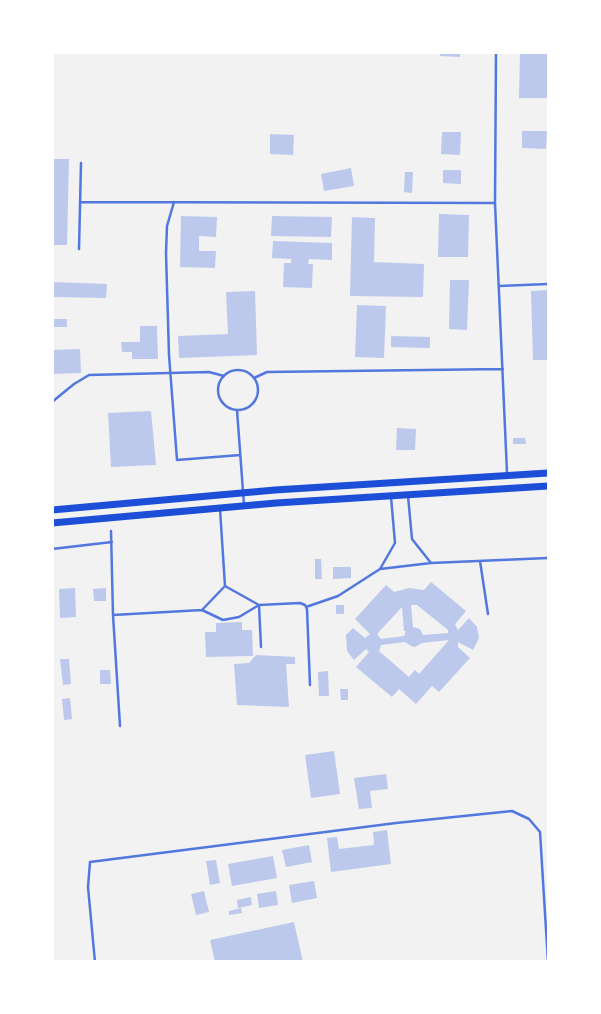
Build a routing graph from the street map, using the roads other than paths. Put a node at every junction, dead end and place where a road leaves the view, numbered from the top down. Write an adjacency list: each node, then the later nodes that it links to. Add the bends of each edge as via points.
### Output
1 (496, 52): 5 (lane)
2 (81, 163): 3 (lane)
3 (81, 202): 4 (lane); 6 (lane)
4 (174, 202): 5 (lane); 10 (lane, via 166,226)
5 (495, 204): 8 (lane)
6 (79, 249)
7 (548, 284): 8 (lane)
8 (499, 286): 9 (lane)
9 (504, 369): 12 (lane, via 267,372); 17 (lane)
10 (171, 373): 11 (lane, via 208,372); 13 (lane, via 89,375); 15 (lane, via 177,460)
11 (224, 376): 12 (lane, via 239,370); 14 (lane, via 218,386 220,397 227,406)
12 (254, 378): 14 (lane, via 258,388 256,399 248,407)
13 (52, 402)
14 (237, 410): 15 (lane)
15 (240, 455): 19 (lane)
16 (548, 473): 17 (main road)
17 (507, 476): 19 (main road)
18 (548, 486): 20 (main road)
19 (242, 493): 22 (lane); 24 (main road)
20 (408, 495): 21 (main road); 31 (lane, via 412,539)
21 (391, 496): 22 (main road); 32 (lane, via 395,543)
22 (244, 506): 23 (main road)
23 (220, 508): 25 (main road); 33 (lane)
24 (52, 510)
25 (52, 523)
26 (111, 531): 27 (lane)
27 (112, 542): 28 (lane); 38 (lane)
28 (52, 549)
29 (548, 558): 30 (lane)
30 (480, 560): 31 (lane); 37 (lane)
31 (431, 563): 32 (lane)
32 (380, 569): 35 (lane, via 338,596)
33 (225, 586): 34 (lane); 36 (lane)
34 (259, 605): 35 (lane, via 300,603); 36 (lane, via 239,617 223,620); 39 (lane)
35 (306, 607): 40 (lane)
36 (202, 610): 38 (lane)
37 (488, 614)
38 (113, 615): 41 (lane)
39 (261, 647)
40 (310, 685)
41 (120, 726)
42 (94, 962): 43 (lane, via 88,887 90,862 512,811 529,819 540,832)
43 (548, 962)

